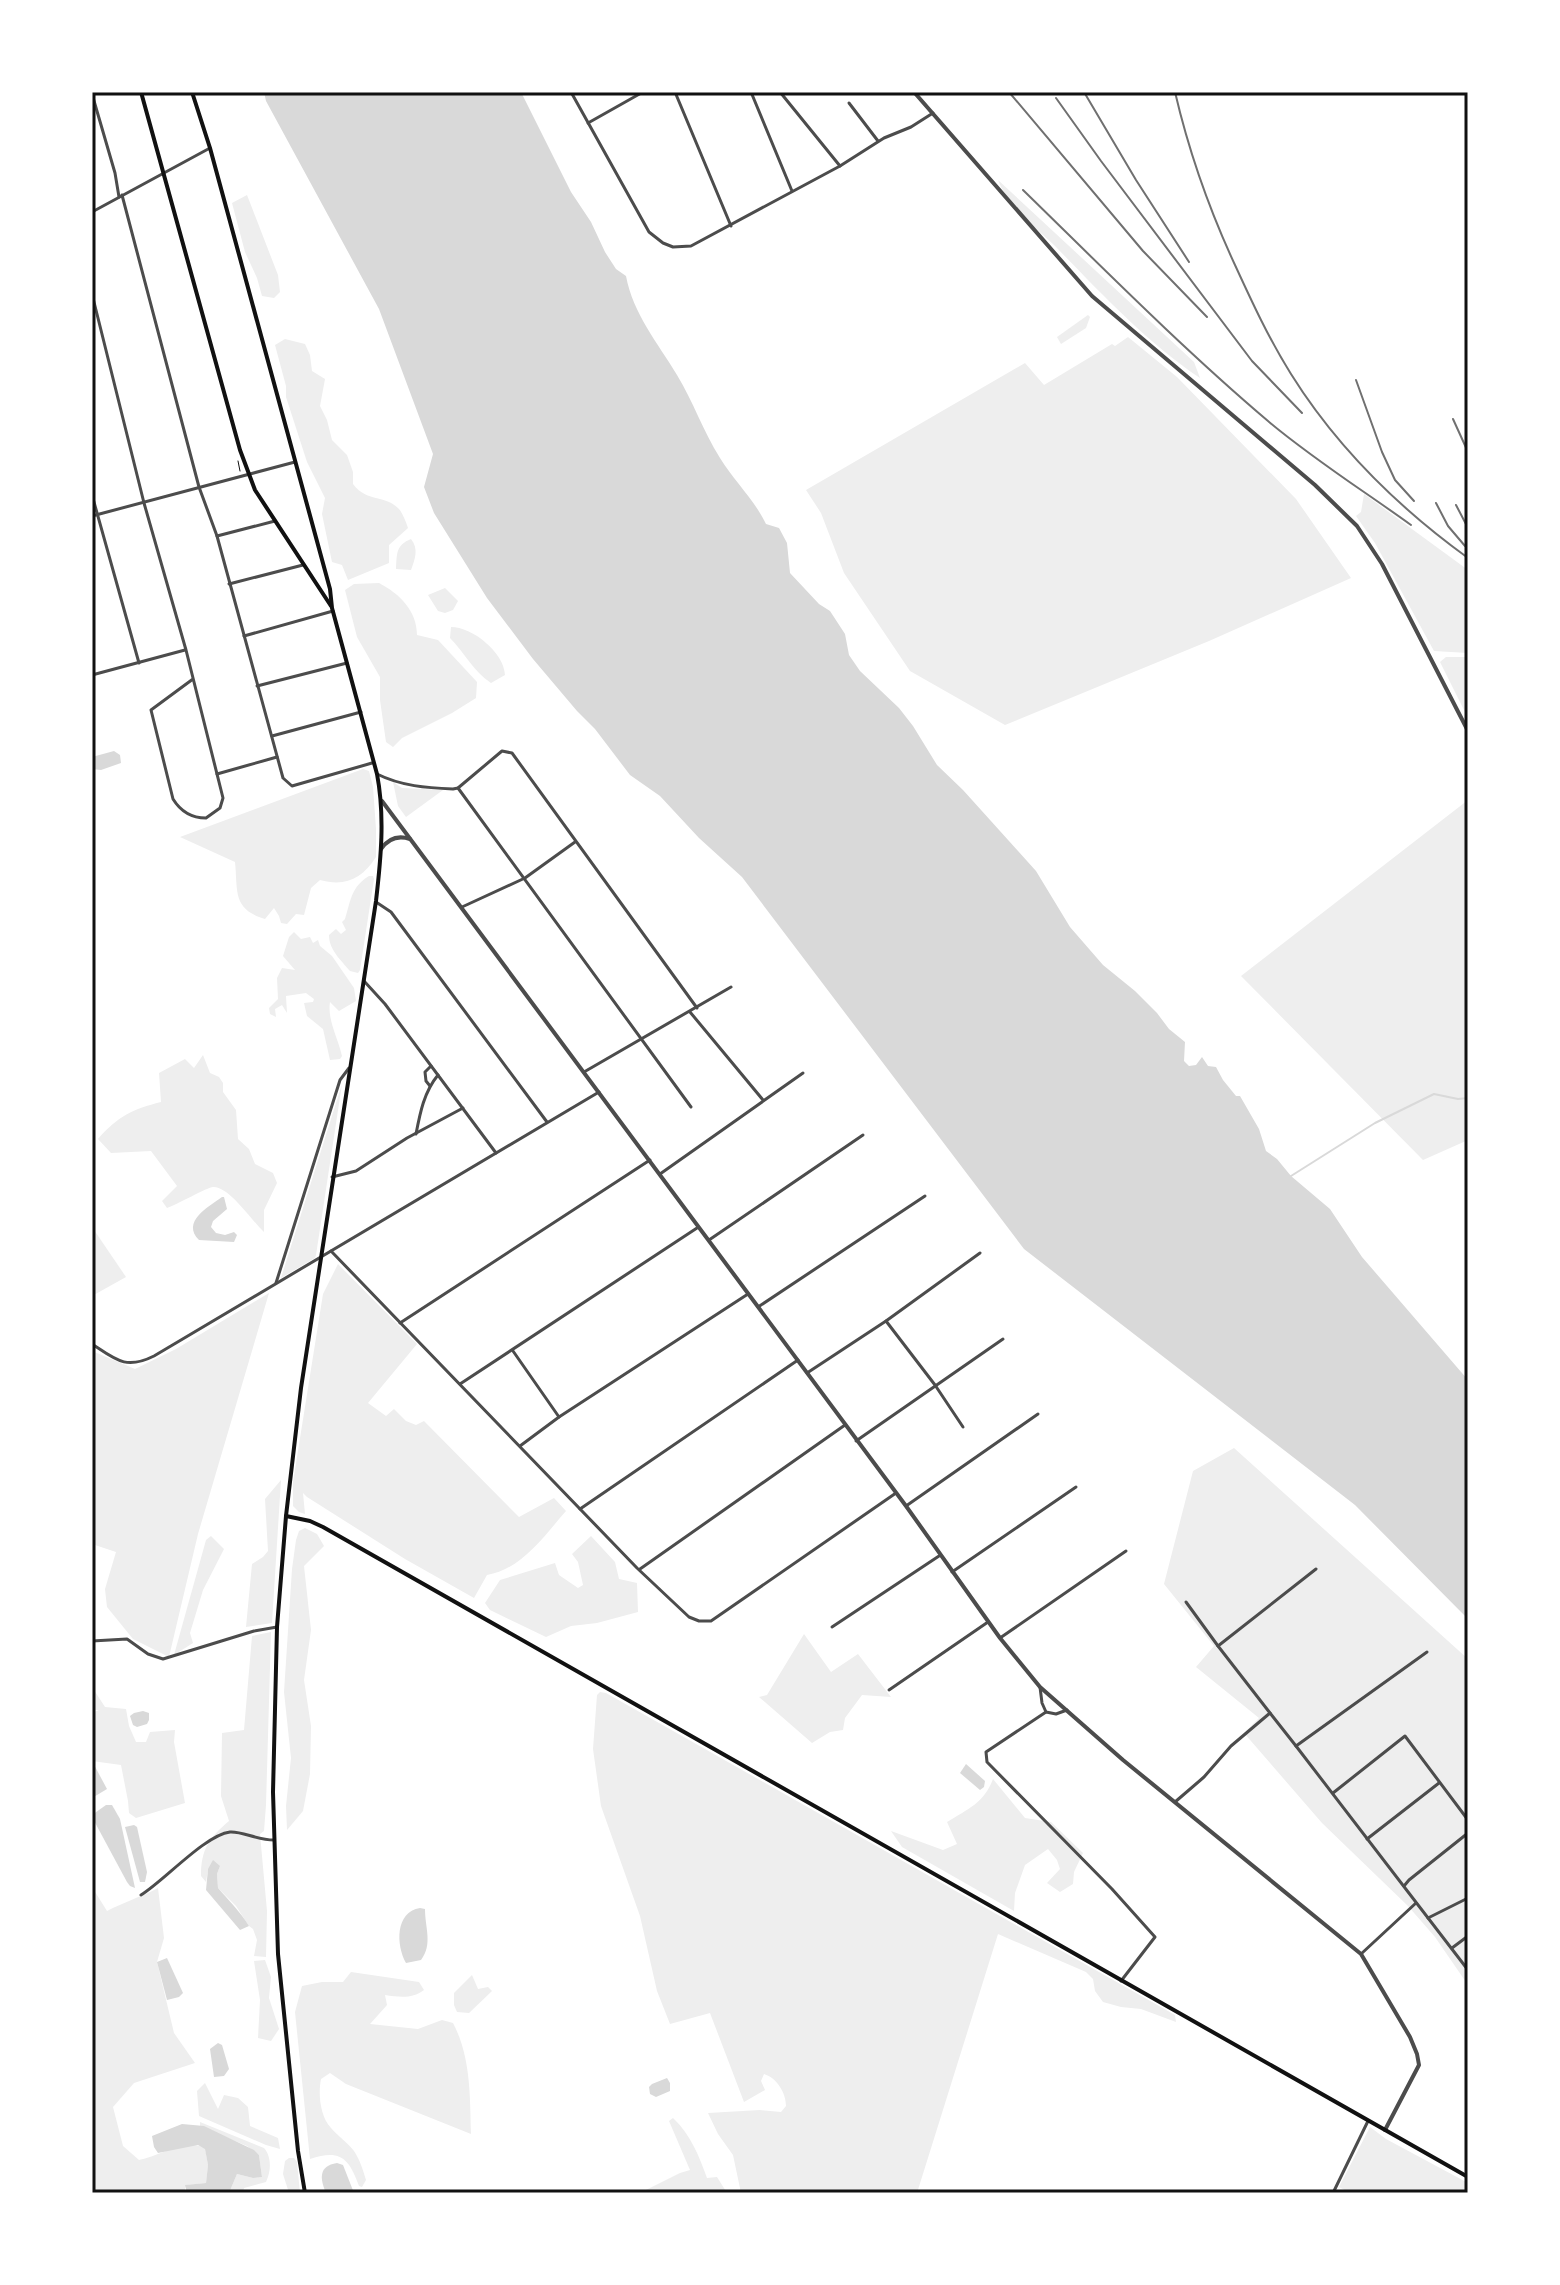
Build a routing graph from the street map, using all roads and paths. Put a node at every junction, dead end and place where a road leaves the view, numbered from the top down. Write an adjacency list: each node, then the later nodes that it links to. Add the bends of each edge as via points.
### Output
1 (141, 92): 16 (main road)
2 (192, 92): 14 (main road)
3 (571, 92): 12 (street)
4 (643, 92): 12 (street)
5 (675, 92): 20 (street)
6 (751, 92): 17 (street)
7 (780, 92): 15 (street)
8 (914, 92): 11 (street)
9 (92, 94): 18 (street)
10 (849, 103): 13 (street)
11 (933, 113): 13 (street); 41 (street, via 1092,296 1357,526)
12 (588, 123): 20 (street, via 649,232 663,243 691,246)
13 (878, 141): 15 (street)
14 (210, 148): 16 (street); 22 (main road)
15 (840, 166): 17 (street)
16 (164, 172): 18 (street); 23 (main road)
17 (792, 191): 20 (street)
18 (121, 196): 19 (street); 24 (street)
19 (92, 212)
20 (731, 226)
21 (92, 294): 26 (street)
22 (295, 462): 23 (street); 32 (main road)
23 (248, 473): 24 (street); 28 (main road)
24 (199, 487): 26 (street); 29 (street)
25 (92, 495): 27 (street)
26 (144, 503): 27 (street); 34 (street)
27 (94, 515): 36 (street)
28 (275, 521): 29 (street); 30 (main road)
29 (217, 536): 31 (street)
30 (305, 564): 31 (street); 32 (main road)
31 (229, 584): 33 (street)
32 (333, 609): 33 (street); 35 (main road)
33 (244, 636): 39 (street)
34 (186, 650): 36 (street); 38 (street)
35 (348, 662): 39 (street); 40 (main road)
36 (139, 663): 37 (street)
37 (92, 675)
38 (193, 679): 45 (street); 45 (street, via 151,710 173,799 190,816 206,818 220,808 223,798)
39 (257, 686): 42 (street)
40 (361, 712): 42 (street); 44 (main road)
41 (1468, 731)
42 (272, 736): 43 (street)
43 (277, 757): 44 (street, via 283,778 292,786); 45 (street)
44 (374, 763): 46 (main road)
45 (217, 774)
46 (377, 774): 47 (street, via 421,787); 48 (main road)
47 (458, 788): 50 (street, via 508,751); 52 (street)
48 (382, 801): 49 (street); 51 (main road)
49 (412, 840): 51 (street, via 394,838); 54 (street)
50 (575, 842): 52 (street); 57 (street)
51 (381, 849): 53 (main road)
52 (525, 878): 54 (street); 59 (street)
53 (376, 901): 55 (main road); 70 (street, via 391,912)
54 (462, 907): 62 (street)
55 (364, 981): 60 (main road); 61 (street)
56 (731, 987): 57 (street)
57 (697, 1008): 58 (street)
58 (690, 1012): 59 (street); 67 (street)
59 (642, 1039): 62 (street); 68 (street)
60 (351, 1066): 76 (main road); 83 (street, via 340,1080)
61 (431, 1066): 64 (street); 65 (street, via 425,1072)
62 (584, 1072): 66 (street)
63 (803, 1073): 67 (street)
64 (438, 1075): 65 (street); 69 (street)
65 (430, 1086): 71 (street)
66 (599, 1092): 70 (street); 74 (street)
67 (763, 1100): 75 (street)
68 (691, 1107)
69 (464, 1108): 71 (street); 73 (street)
70 (547, 1122): 73 (street)
71 (416, 1134): 76 (street, via 356,1171)
72 (863, 1135): 79 (street)
73 (496, 1153): 80 (street)
74 (650, 1160): 75 (street); 87 (street)
75 (660, 1174): 78 (street)
76 (332, 1177): 82 (main road)
77 (925, 1196): 85 (street)
78 (699, 1227): 79 (street); 90 (street)
79 (709, 1240): 84 (street)
80 (331, 1251): 82 (street); 87 (street)
81 (980, 1253): 86 (street)
82 (321, 1256): 83 (street); 105 (main road)
83 (276, 1283): 89 (street, via 141,1363 119,1361)
84 (748, 1294): 85 (street); 96 (street)
85 (758, 1307): 91 (street)
86 (886, 1321): 92 (street); 94 (street)
87 (400, 1323): 93 (street)
88 (1003, 1339): 94 (street)
89 (92, 1344)
90 (512, 1350): 93 (street); 96 (street)
91 (798, 1360): 92 (street); 104 (street)
92 (807, 1373): 97 (street)
93 (460, 1384): 100 (street)
94 (935, 1385): 98 (street); 99 (street)
95 (1038, 1414): 103 (street)
96 (559, 1417): 100 (street)
97 (845, 1425): 99 (street); 108 (street)
98 (963, 1427)
99 (856, 1441): 102 (street)
100 (520, 1446): 104 (street)
101 (1076, 1487): 110 (street)
102 (896, 1493): 103 (street); 108 (street, via 711,1621 689,1617)
103 (906, 1506): 107 (street)
104 (580, 1509): 108 (street)
105 (286, 1516): 113 (main road); 141 (main road, via 323,1527)
106 (1126, 1551): 115 (street)
107 (940, 1555): 110 (street); 114 (street)
108 (640, 1569)
109 (1316, 1569): 117 (street)
110 (952, 1572): 112 (street)
111 (1186, 1602): 117 (street)
112 (988, 1622): 115 (street); 120 (street)
113 (277, 1627): 116 (street, via 163,1659 127,1639); 131 (main road)
114 (832, 1627)
115 (1000, 1638): 119 (street)
116 (92, 1641)
117 (1218, 1646): 123 (street)
118 (1427, 1652): 124 (street)
119 (1040, 1687): 121 (street); 122 (street)
120 (889, 1690)
121 (1067, 1710): 122 (street); 127 (street)
122 (1046, 1712): 141 (street, via 986,1752 987,1762 1155,1937)
123 (1270, 1713): 124 (street); 127 (street)
124 (1296, 1746): 126 (street)
125 (1439, 1783): 126 (street, via 1405,1736); 128 (street); 130 (street)
126 (1332, 1793): 130 (street)
127 (1175, 1802): 139 (street)
128 (1468, 1820)
129 (1468, 1833): 132 (street)
130 (1367, 1839): 132 (street)
131 (274, 1840): 133 (street, via 222,1834); 145 (main road, via 278,1954)
132 (1404, 1886): 135 (street)
133 (141, 1895)
134 (1468, 1898): 136 (street)
135 (1416, 1903): 136 (street); 139 (street)
136 (1428, 1918): 138 (street)
137 (1468, 1936): 138 (street)
138 (1452, 1948): 140 (street)
139 (1361, 1954): 143 (street, via 1410,2037 1419,2065)
140 (1468, 1970)
141 (1121, 1981): 142 (main road)
142 (1368, 2121): 143 (main road); 146 (street)
143 (1385, 2130): 144 (main road)
144 (1468, 2177)
145 (305, 2193)
146 (1333, 2193)

